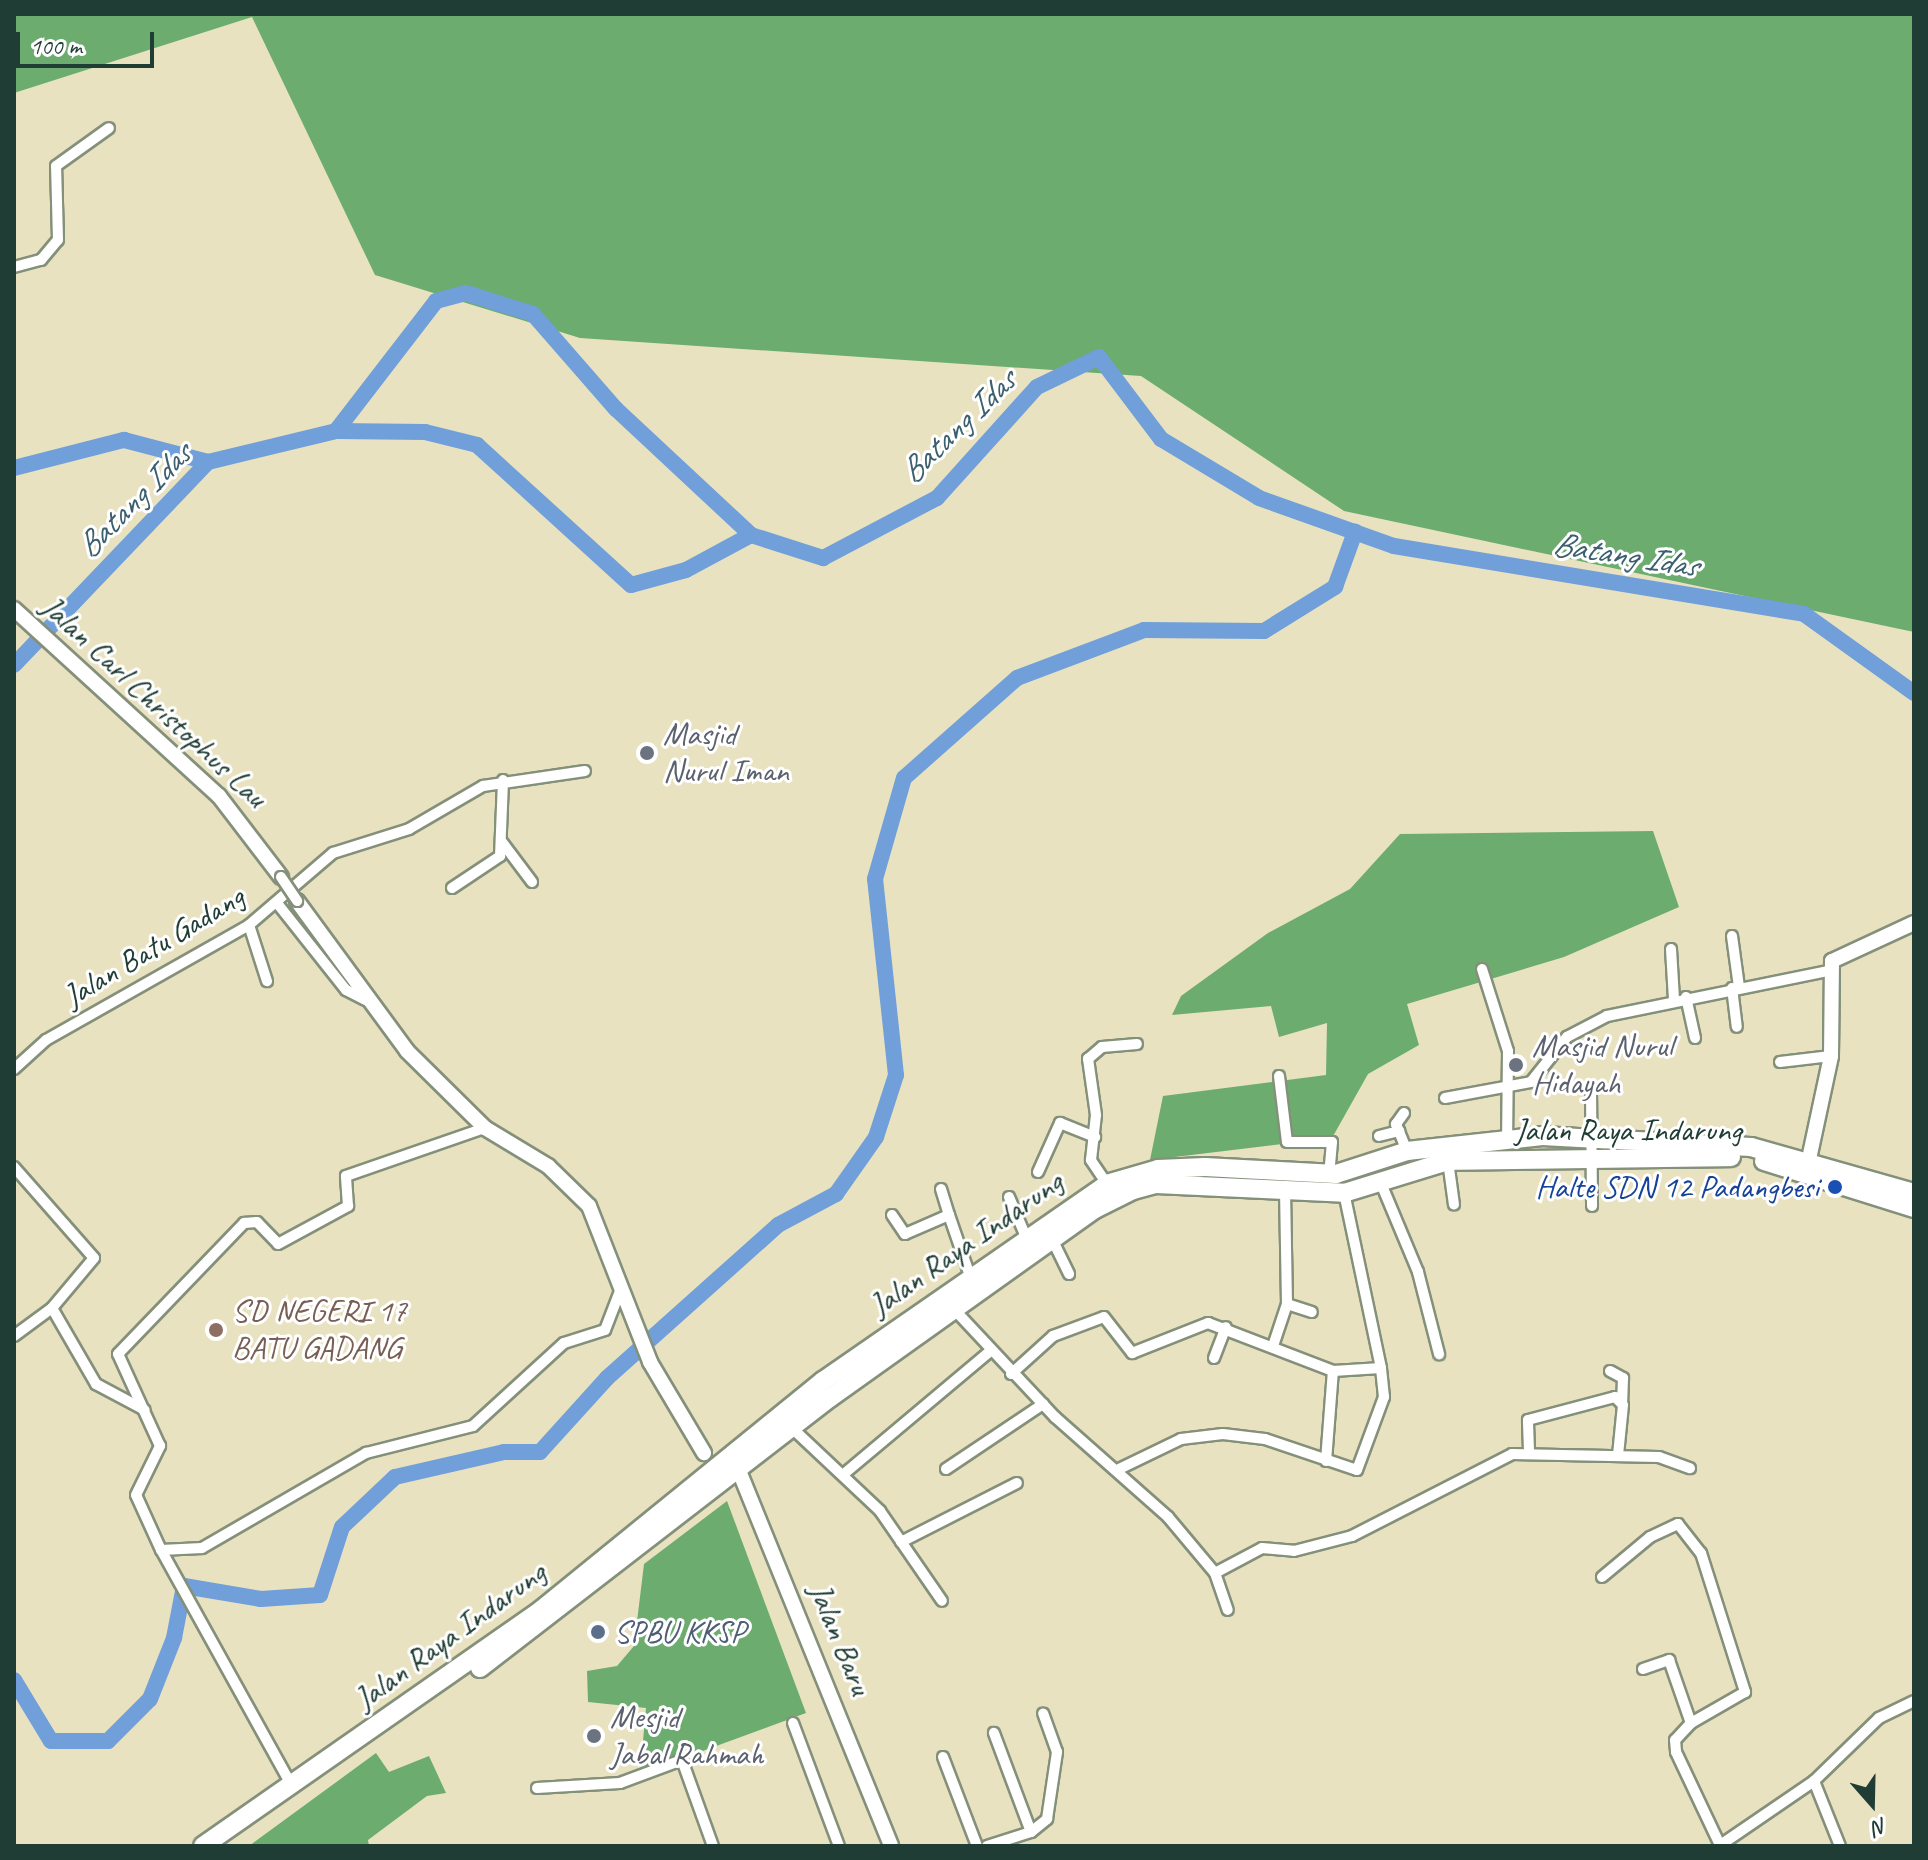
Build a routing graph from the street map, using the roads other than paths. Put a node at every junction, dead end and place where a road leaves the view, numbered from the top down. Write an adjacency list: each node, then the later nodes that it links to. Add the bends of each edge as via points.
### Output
1 (109, 128): 2 (street, via 56,166 58,240 41,260)
2 (14, 267)
3 (14, 609): 7 (street, Jalan Carl Christophus Lau, via 228,805)
4 (585, 771): 5 (street, Jalan Batu Gadang)
5 (503, 780): 6 (street); 11 (street, Jalan Batu Gadang, via 409,829 333,853)
6 (502, 842): 8 (street); 9 (street, via 495,863)
7 (281, 877): 10 (street, bridge)
8 (532, 882)
9 (452, 888)
10 (297, 901): 21 (street)
11 (277, 903): 13 (street, Jalan Batu Gadang); 21 (street, via 346,990)
12 (1914, 923): 17 (street, via 1839,954)
13 (249, 925): 18 (street); 27 (street, Jalan Batu Gadang, via 46,1040)
14 (1732, 936): 19 (street)
15 (1671, 949): 20 (street)
16 (1482, 969): 29 (street, via 1505,1035)
17 (1828, 971): 19 (street); 25 (street)
18 (267, 981)
19 (1736, 987): 20 (street); 22 (street)
20 (1680, 998): 23 (street); 29 (street, via 1594,1020 1554,1050 1531,1082)
21 (366, 1000): 33 (street)
22 (1737, 1027)
23 (1695, 1038)
24 (1137, 1044): 36 (street, via 1089,1054)
25 (1831, 1056): 26 (street); 40 (street)
26 (1780, 1062)
27 (14, 1069)
28 (1279, 1076): 44 (street, via 1287,1142 1332,1142)
29 (1507, 1087): 31 (street); 37 (street)
30 (1591, 1088): 38 (street)
31 (1445, 1098)
32 (1404, 1113): 34 (street, via 1396,1120)
33 (485, 1128): 62 (street, via 572,1186 599,1221); 79 (street, via 346,1176 348,1206 278,1244 257,1222 244,1223 117,1356)
34 (1399, 1131): 35 (street); 39 (street)
35 (1379, 1136)
36 (1095, 1137): 43 (street, via 1060,1123); 46 (street, via 1091,1160)
37 (1507, 1141): 38 (highway, Jalan Raya Indarung); 39 (highway, Jalan Raya Indarung)
38 (1593, 1150): 40 (highway, Jalan Raya Indarung, via 1723,1144); 41 (highway, Jalan Raya Indarung); 49 (highway, Jalan Raya Indarung, via 1752,1159); 54 (street)
39 (1407, 1151): 44 (highway, Jalan Raya Indarung)
40 (1809, 1159): 49 (highway, Jalan Raya Indarung)
41 (1448, 1161): 45 (highway, Jalan Raya Indarung); 53 (street)
42 (14, 1167): 65 (street, via 94,1253 88,1271)
43 (1038, 1172)
44 (1329, 1174): 46 (highway, Jalan Raya Indarung, via 1158,1169)
45 (1380, 1181): 50 (highway, Jalan Raya Indarung); 71 (street, via 1418,1272)
46 (1107, 1184): 58 (highway, Jalan Raya Indarung)
47 (1285, 1188): 50 (highway, Jalan Raya Indarung); 59 (highway, Jalan Raya Indarung, via 1156,1184 1095,1209); 64 (street)
48 (941, 1189): 57 (street)
49 (1892, 1192): 51 (highway, Jalan Raya Indarung); 55 (highway, Jalan Raya Indarung)
50 (1344, 1193): 73 (street)
51 (1914, 1193)
52 (1009, 1197): 58 (street)
53 (1454, 1205)
54 (1592, 1206)
55 (1914, 1208)
56 (892, 1215): 57 (street, via 905,1234)
57 (949, 1215): 61 (street)
58 (1026, 1237): 61 (highway, Jalan Raya Indarung)
59 (1052, 1239): 60 (street); 63 (highway, Jalan Raya Indarung)
60 (1069, 1274)
61 (970, 1276): 63 (highway, Jalan Raya Indarung)
62 (623, 1290): 82 (street, via 650,1362); 92 (street, via 605,1330 564,1343 473,1426 366,1453 202,1548)
63 (949, 1302): 70 (street); 80 (highway, Jalan Raya Indarung); 88 (highway, Jalan Raya Indarung)
64 (1287, 1304): 66 (street); 69 (street)
65 (52, 1308): 68 (street); 79 (street, via 96,1384)
66 (1312, 1312)
67 (1226, 1327): 69 (street); 72 (street); 76 (street, via 1197,1322 1132,1353 1104,1317 1061,1331)
68 (14, 1336)
69 (1274, 1343): 74 (street)
70 (989, 1352): 76 (street); 89 (street)
71 (1439, 1354)
72 (1214, 1358)
73 (1381, 1368): 74 (street); 84 (street, via 1384,1397 1357,1470)
74 (1333, 1371): 84 (street)
75 (1610, 1371): 77 (street, via 1623,1378)
76 (1011, 1374): 78 (street)
77 (1622, 1401): 81 (street, via 1528,1420); 83 (street)
78 (1043, 1404): 86 (street); 87 (street)
79 (145, 1410): 92 (street, via 160,1452 136,1495)
80 (792, 1428): 88 (highway, Jalan Raya Indarung); 89 (street)
81 (1529, 1451): 83 (street); 93 (street, via 1495,1459 1352,1536 1294,1551 1262,1548)
82 (704, 1453): 88 (street)
83 (1618, 1455): 85 (street, via 1674,1459)
84 (1326, 1461): 87 (street, via 1265,1439 1205,1435)
85 (1690, 1468)
86 (946, 1469)
87 (1119, 1469): 93 (street)
88 (725, 1472): 105 (highway, Jalan Raya Indarung); 110 (highway, Jalan Raya Indarung, via 560,1613); 113 (street, Jalan Baru)
89 (845, 1473): 91 (street)
90 (1017, 1483): 91 (street)
91 (901, 1542): 95 (street)
92 (161, 1550): 105 (street, via 191,1608 211,1629)
93 (1215, 1573): 96 (street)
94 (1602, 1577): 101 (street, via 1650,1537 1678,1524 1701,1553 1745,1692)
95 (942, 1601)
96 (1228, 1610)
97 (1643, 1669): 101 (street, via 1669,1660)
98 (1914, 1701): 104 (street, via 1879,1718)
99 (1043, 1713): 107 (street, via 1057,1752 1047,1819)
100 (793, 1723): 112 (street)
101 (1691, 1723): 108 (street, via 1675,1740 1676,1752)
102 (994, 1733): 107 (street)
103 (943, 1757): 114 (street)
104 (1814, 1781): 108 (street); 116 (street)
105 (292, 1786): 109 (highway, Jalan Raya Indarung)
106 (537, 1788): 111 (street, via 620,1783 682,1760)
107 (1031, 1832): 115 (street)
108 (1720, 1845)
109 (203, 1846)
110 (225, 1846)
111 (713, 1846)
112 (839, 1846)
113 (891, 1846)
114 (977, 1846)
115 (987, 1846)
116 (1840, 1846)

